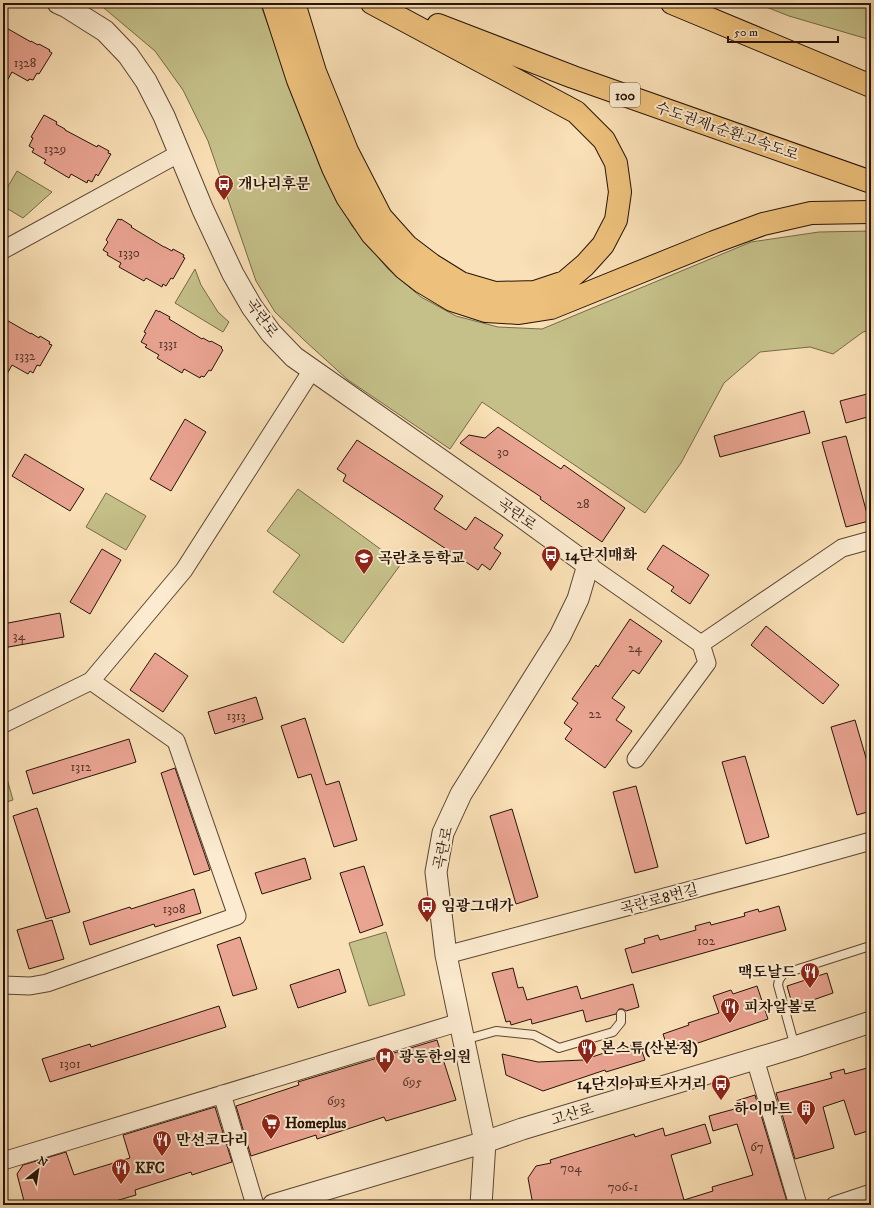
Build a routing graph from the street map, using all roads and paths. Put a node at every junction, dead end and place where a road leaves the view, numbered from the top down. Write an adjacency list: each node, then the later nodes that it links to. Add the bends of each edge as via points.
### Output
1 (58, 3): 8 (street, 곡란로, via 105,31 128,55 146,81)
2 (274, 3): 10 (highway, via 298,80 347,197 372,234 404,268 452,300 486,311 519,313 551,308 763,224 811,213)
3 (294, 3): 4 (highway, via 315,72 347,151 381,217 407,246 461,283 495,293 536,292 565,282 585,265 603,244 616,220 620,192 616,163 604,140 576,112)
4 (372, 3)
5 (381, 3): 9 (highway, 수도권제1순환고속도로 / 100, via 573,77)
6 (672, 3): 7 (highway)
7 (871, 86)
8 (180, 153): 11 (street); 12 (street, 곡란로, via 203,210 233,274 252,307 271,333 294,357)
9 (871, 182)
10 (871, 212)
11 (3, 250)
12 (312, 370): 14 (street, 곡란로); 16 (street, via 184,570)
13 (871, 540): 15 (street, via 842,548)
14 (588, 565): 15 (street); 21 (street, 곡란로, via 578,599 560,636 461,794 443,833 436,872)
15 (701, 644): 18 (street, via 707,664)
16 (91, 681): 17 (street); 22 (street, via 176,741 237,916 46,983 30,986)
17 (3, 724)
18 (636, 759)
19 (871, 841): 21 (street, 곡란로8번길)
20 (871, 947): 26 (lane, via 783,974 778,985)
21 (446, 955): 25 (street, 곡란로)
22 (3, 985)
23 (621, 1014): 25 (lane, via 621,1022 613,1032 559,1048 534,1035)
24 (871, 1022): 26 (street, 고산로)
25 (462, 1031): 28 (street); 29 (street, 곡란로)
26 (795, 1047): 27 (street, 고산로)
27 (755, 1059): 29 (street, 고산로); 35 (street)
28 (222, 1094): 30 (street); 32 (street)
29 (485, 1142): 33 (street, 고산로); 34 (street, 곡란로)
30 (3, 1161)
31 (871, 1194): 36 (street)
32 (255, 1205)
33 (273, 1205)
34 (481, 1205)
35 (798, 1205)
36 (835, 1205)

